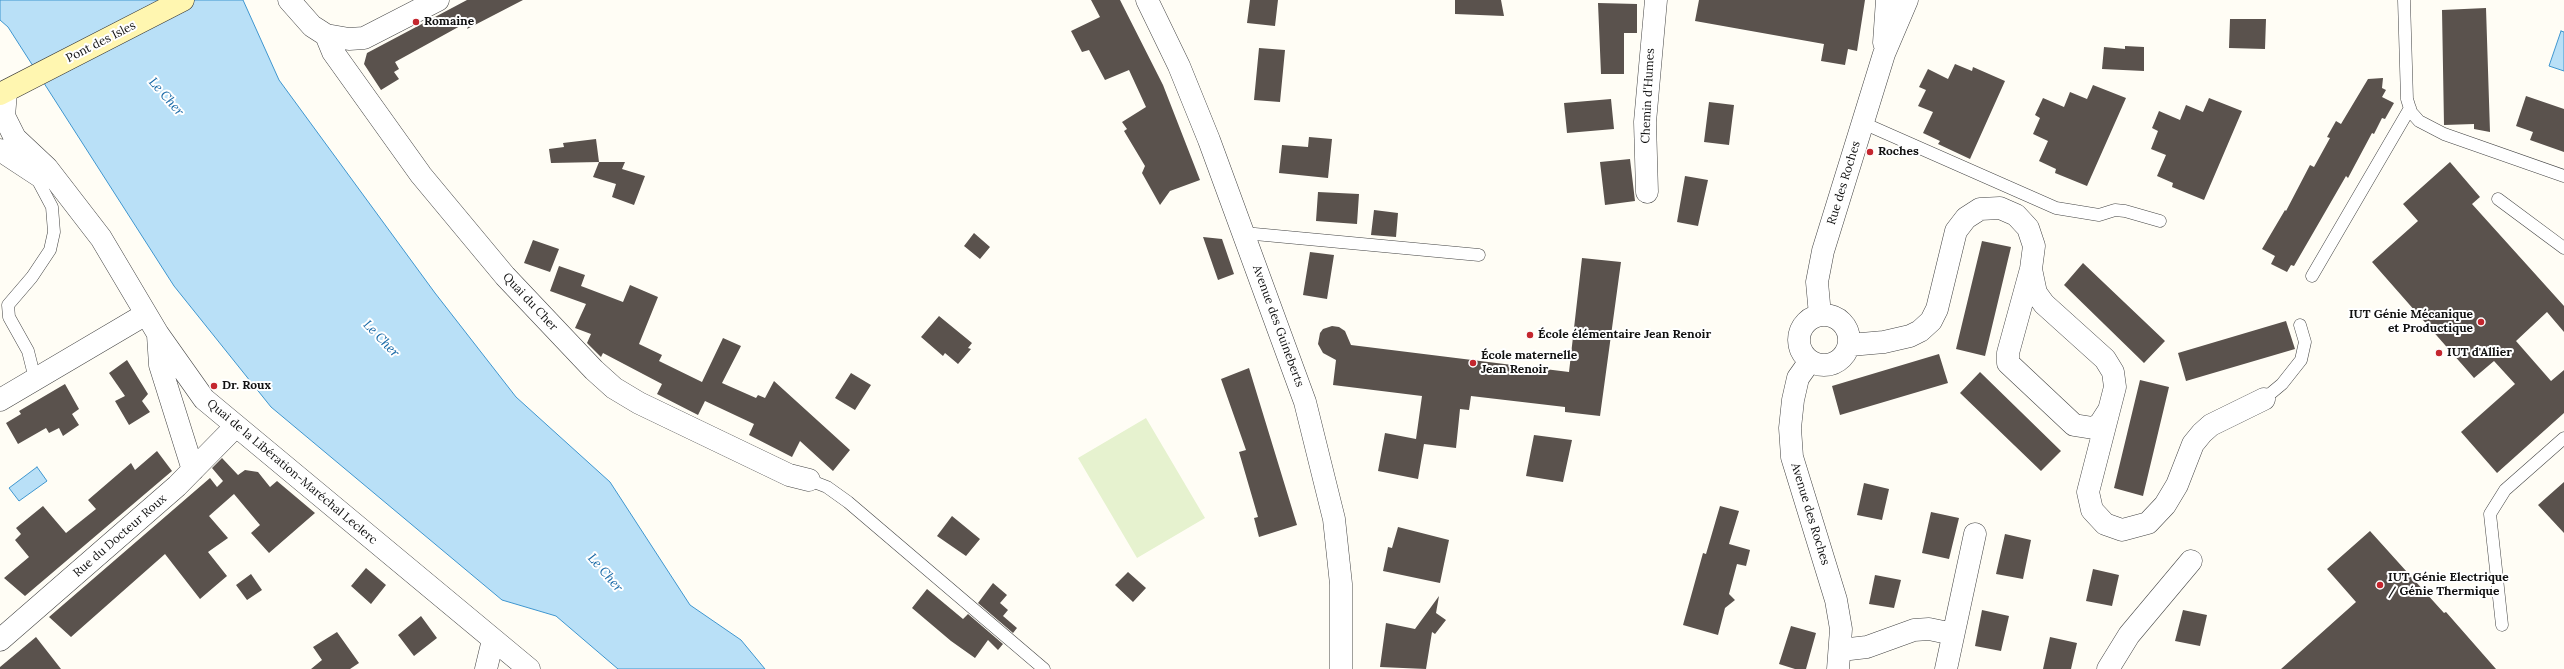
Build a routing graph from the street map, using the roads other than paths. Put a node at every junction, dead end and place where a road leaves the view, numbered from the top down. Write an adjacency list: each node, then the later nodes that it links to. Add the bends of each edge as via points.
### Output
1 (183, 0): 11 (main road, Pont des Isles)
2 (289, 0): 9 (street, via 312,26)
3 (438, 0): 9 (street, via 364,38 349,39)
4 (1147, 0): 21 (street, Avenue des Guineberts, via 1180,66)
5 (1656, 0): 17 (street, Chemin d'Humes, via 1645,122)
6 (1887, 0): 10 (street, Rue des Roches)
7 (1908, 0): 10 (street, Rue des Roches)
8 (2404, 0): 12 (lane, via 2407,99)
9 (326, 35): 41 (street, Quai du Cher, via 333,52 421,174 505,276 594,370 614,388 639,403 789,475)
10 (1884, 54): 13 (street, Rue des Roches)
11 (6, 88): 18 (street, Quai de la Libération-Maréchal Leclerc, via 4,116 8,127 15,138 47,168)
12 (2410, 108): 16 (lane, via 2419,121 2444,134); 25 (lane)
13 (1863, 123): 20 (lane, via 2056,208 2099,215 2115,210 2125,211); 27 (street, Rue des Roches, via 1823,251 1817,282)
14 (0, 150): 15 (street)
15 (31, 169): 18 (street); 32 (lane, via 52,207 54,232 50,250 32,277 8,305 9,316 28,351)
16 (2564, 176)
17 (1647, 192)
18 (70, 197): 26 (street, Quai de la Libération-Maréchal Leclerc, via 101,238)
19 (2498, 199): 22 (lane)
20 (2160, 221)
21 (1244, 233): 23 (lane); 52 (street, Avenue des Guineberts, via 1305,402 1334,519 1341,584)
22 (2564, 248)
23 (1479, 255)
24 (2031, 269): 30 (street, via 2034,246 2028,228 2016,215 2000,208 1980,209 1966,218 1956,231 1937,309 1930,321 1910,336 1884,342); 35 (street, via 2036,293 2044,304 2105,359 2113,372 2115,387); 36 (street, via 2008,353 2008,363)
25 (2312, 276)
26 (146, 314): 29 (street, Quai de la Libération-Maréchal Leclerc); 32 (street)
27 (1820, 314): 30 (street, via 1828,314 1843,322 1850,337); 31 (street, via 1805,323 1798,338 1800,347)
28 (2300, 325): 33 (lane, via 2306,342 2301,360 2286,380)
29 (158, 334): 37 (street, Quai de la Libération-Maréchal Leclerc, via 204,399); 40 (street, via 160,365)
30 (1850, 345): 31 (street, via 1847,353 1834,364)
31 (1810, 361): 48 (street, Avenue des Roches, via 1798,378 1793,400 1790,428 1792,457 1836,600 1841,629)
32 (35, 379): 34 (street)
33 (2264, 399): 39 (street, via 2211,425 2202,433 2194,444 2166,505 2159,514 2139,527 2122,530 2113,527 2105,524 2092,510 2088,492)
34 (0, 400)
35 (2109, 410): 36 (street, via 2100,424 2093,428); 39 (street, via 2100,452)
36 (2074, 425): 39 (street, via 2088,444)
37 (235, 426): 40 (street, Rue du Docteur Roux); 47 (street, Quai de la Libération-Maréchal Leclerc)
38 (2564, 438): 44 (lane, via 2505,490 2490,514)
39 (2094, 461)
40 (193, 470): 46 (street, Rue du Docteur Roux)
41 (809, 480): 51 (lane, via 848,502)
42 (1975, 534): 45 (street)
43 (2192, 562): 54 (street, via 2129,635)
44 (2502, 625)
45 (1953, 634): 48 (street, via 1929,629 1914,630); 53 (street)
46 (0, 640)
47 (494, 640): 49 (street); 50 (street, Quai de la Libération-Maréchal Leclerc)
48 (1839, 660)
49 (486, 669)
50 (529, 669)
51 (1044, 669)
52 (1341, 669)
53 (1946, 669)
54 (2108, 669)

